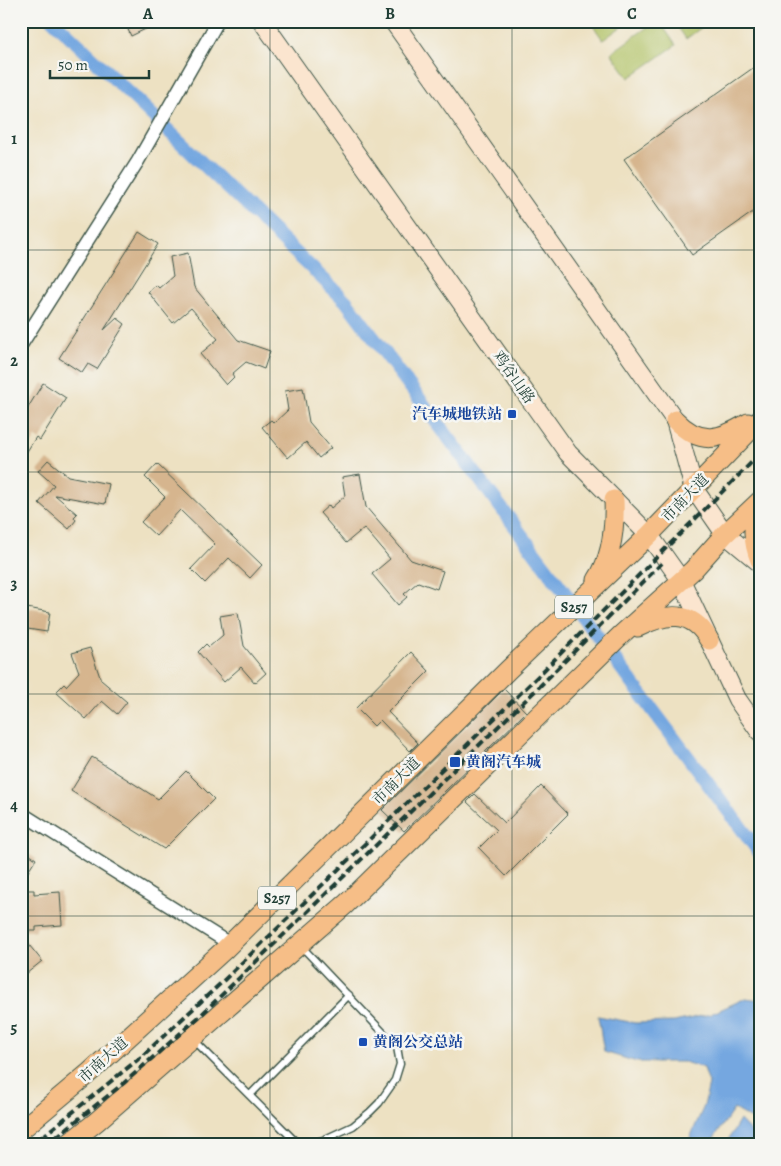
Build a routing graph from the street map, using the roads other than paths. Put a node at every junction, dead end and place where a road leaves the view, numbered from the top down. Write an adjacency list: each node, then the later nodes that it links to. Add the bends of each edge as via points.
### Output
1 (218, 21): 4 (street, via 138,161)
2 (262, 21): 9 (main road, 鸡谷山路, via 568,453)
3 (393, 21): 6 (main road)
4 (21, 345)
5 (760, 416): 6 (main road, via 729,435 717,438 694,434)
6 (676, 420): 8 (main road)
7 (760, 420): 8 (main road, 市南大道 / S257)
8 (694, 489): 11 (main road); 12 (main road, 市南大道 / S257)
9 (614, 500): 12 (main road, 鸡谷山路); 15 (main road, via 612,537 607,557)
10 (760, 502): 11 (main road); 13 (main road, via 754,538)
11 (725, 534): 13 (main road); 14 (main road)
12 (649, 535): 14 (main road, 鸡谷山路); 15 (main road, 市南大道 / S257)
13 (760, 562)
14 (681, 580): 16 (main road); 17 (main road, 鸡谷山路)
15 (588, 594): 20 (main road, 市南大道 / S257)
16 (622, 634): 17 (main road, via 650,621 675,616 696,623); 21 (main road)
17 (709, 640): 18 (main road, 鸡谷山路, via 737,700)
18 (760, 732)
19 (21, 813): 20 (street)
20 (230, 944): 25 (main road, 市南大道 / S257, via 90,1072)
21 (300, 945): 22 (lane); 23 (main road)
22 (349, 995): 24 (lane); 24 (lane, via 397,1048 400,1064 395,1080 379,1103 353,1126 310,1144 297,1143)
23 (192, 1038): 24 (lane); 26 (main road)
24 (250, 1095)
25 (21, 1130)
26 (67, 1145)

